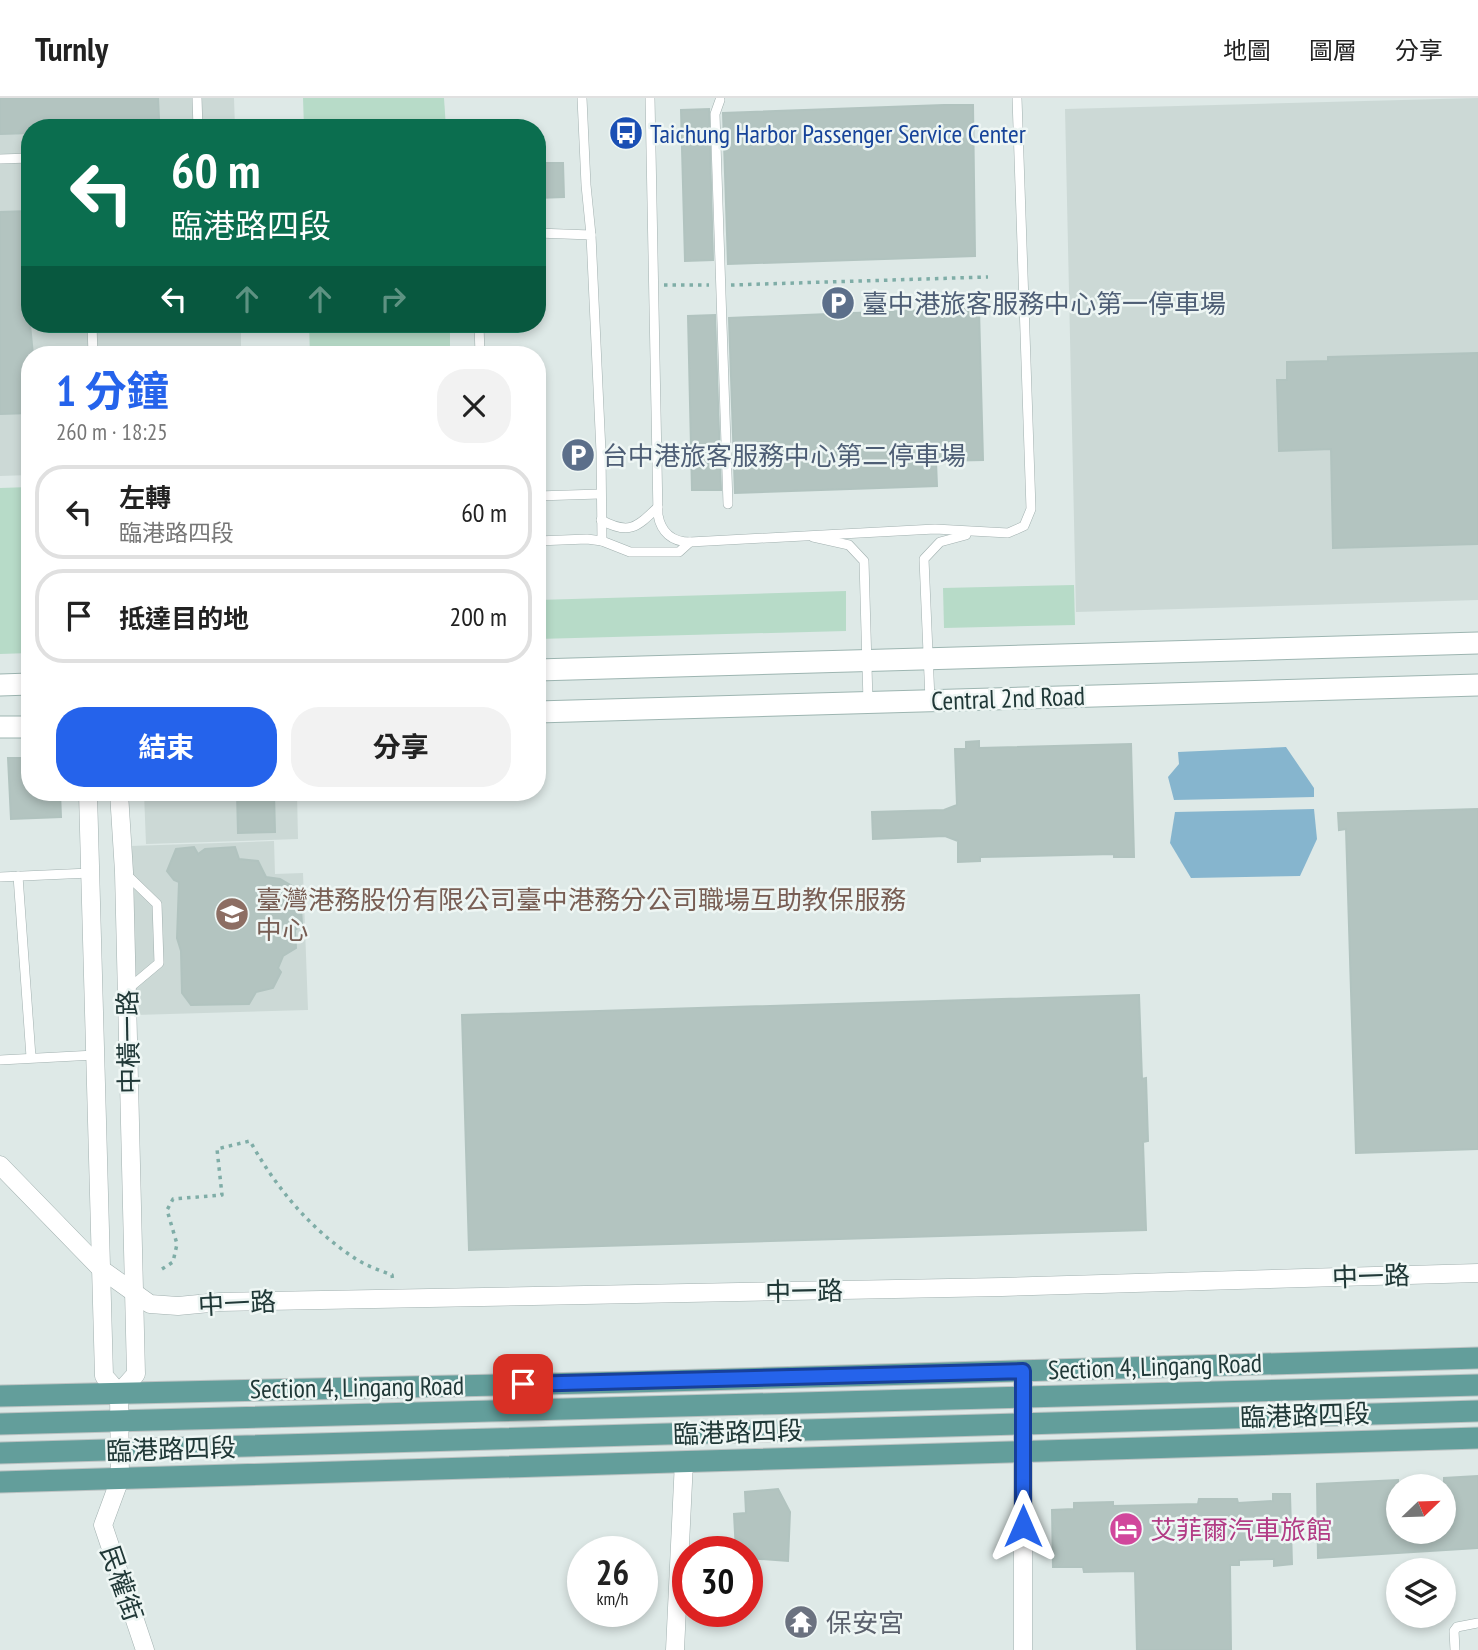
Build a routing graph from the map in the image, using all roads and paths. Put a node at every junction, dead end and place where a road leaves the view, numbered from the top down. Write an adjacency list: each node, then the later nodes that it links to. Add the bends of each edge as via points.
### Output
1 (197, 98): 6 (lane)
2 (582, 98): 10 (lane)
3 (650, 98): 12 (lane)
4 (1017, 98): 19 (lane, via 1031,509 1017,531)
5 (720, 100): 13 (lane, via 715,114)
6 (198, 119)
7 (21, 158): 8 (lane)
8 (0, 159)
9 (546, 233): 10 (lane)
10 (591, 234): 14 (lane)
11 (988, 276): 13 (path)
12 (654, 285): 13 (path); 17 (lane)
13 (721, 285): 16 (lane)
14 (600, 494): 15 (lane); 18 (lane)
15 (546, 496)
16 (728, 504)
17 (658, 508): 18 (lane, via 636,527 618,528); 23 (lane, via 659,522 667,534)
18 (601, 520): 22 (lane)
19 (974, 533): 20 (lane, via 935,529); 25 (lane, via 940,542 924,559)
20 (801, 535): 23 (lane); 26 (lane, via 849,545 864,561)
21 (546, 541): 22 (lane)
22 (602, 541): 23 (lane, via 630,552 679,552)
23 (690, 542)
24 (1478, 643): 25 (street, Central 2nd Road)
25 (929, 658): 26 (street, Central 2nd Road); 31 (lane)
26 (866, 660): 27 (street, Central 2nd Road); 32 (lane)
27 (546, 670)
28 (21, 684): 29 (street)
29 (0, 685)
30 (1478, 685): 31 (street, Central 2nd Road)
31 (930, 700): 32 (street, Central 2nd Road)
32 (868, 702): 33 (street, Central 2nd Road)
33 (546, 712)
34 (0, 727): 35 (street)
35 (21, 727)
36 (88, 801): 39 (street, 中橫一路)
37 (120, 801): 38 (street, 中橫一路)
38 (124, 872): 42 (street, 中橫一路); 42 (lane, via 157,904 159,963)
39 (90, 873): 40 (lane); 43 (street, 中橫一路)
40 (18, 876): 41 (lane); 44 (lane)
41 (0, 877)
42 (126, 990): 50 (street, 中橫一路)
43 (95, 1055): 44 (lane); 47 (street, 中橫一路)
44 (31, 1057): 45 (lane)
45 (0, 1060)
46 (0, 1165): 47 (street, 中一路)
47 (101, 1269): 50 (street, 中一路); 55 (street, 中橫一路, via 104,1376)
48 (162, 1269): 51 (path, via 173,1262 177,1244 167,1210 173,1199 222,1195 218,1149 250,1140 275,1183 309,1220 354,1258 392,1275)
49 (1478, 1273): 51 (street, 中一路)
50 (133, 1292): 51 (street, 中一路, via 150,1304 178,1306); 55 (street, 中橫一路, via 136,1374)
51 (394, 1299)
52 (1478, 1358): 53 (main road, 臨港路四段)
53 (1023, 1371): 55 (main road, 臨港路四段); 57 (street)
54 (1478, 1385): 57 (main road, Section 4, Lingang Road)
55 (119, 1393): 56 (main road, 臨港路四段); 59 (street, 民權街)
56 (0, 1396)
57 (1023, 1398): 59 (main road, Section 4, Lingang Road); 61 (street)
58 (1478, 1411): 61 (main road, Section 4, Lingang Road)
59 (120, 1421): 60 (main road, 臨港路四段); 63 (street, 民權街)
60 (0, 1424)
61 (1023, 1425): 63 (main road, Section 4, Lingang Road); 64 (street)
62 (1478, 1438): 64 (main road, 臨港路四段)
63 (120, 1450): 65 (main road, Section 4, Lingang Road); 67 (street, 民權街)
64 (1023, 1451): 66 (main road, 臨港路四段); 72 (street)
65 (0, 1453)
66 (684, 1461): 67 (main road, 臨港路四段); 71 (street)
67 (120, 1479): 68 (main road, 臨港路四段); 70 (street, 民權街, via 103,1525)
68 (0, 1482)
69 (1478, 1623): 73 (lane, via 1457,1627)
70 (145, 1650)
71 (675, 1650)
72 (1023, 1650)
73 (1455, 1650)

